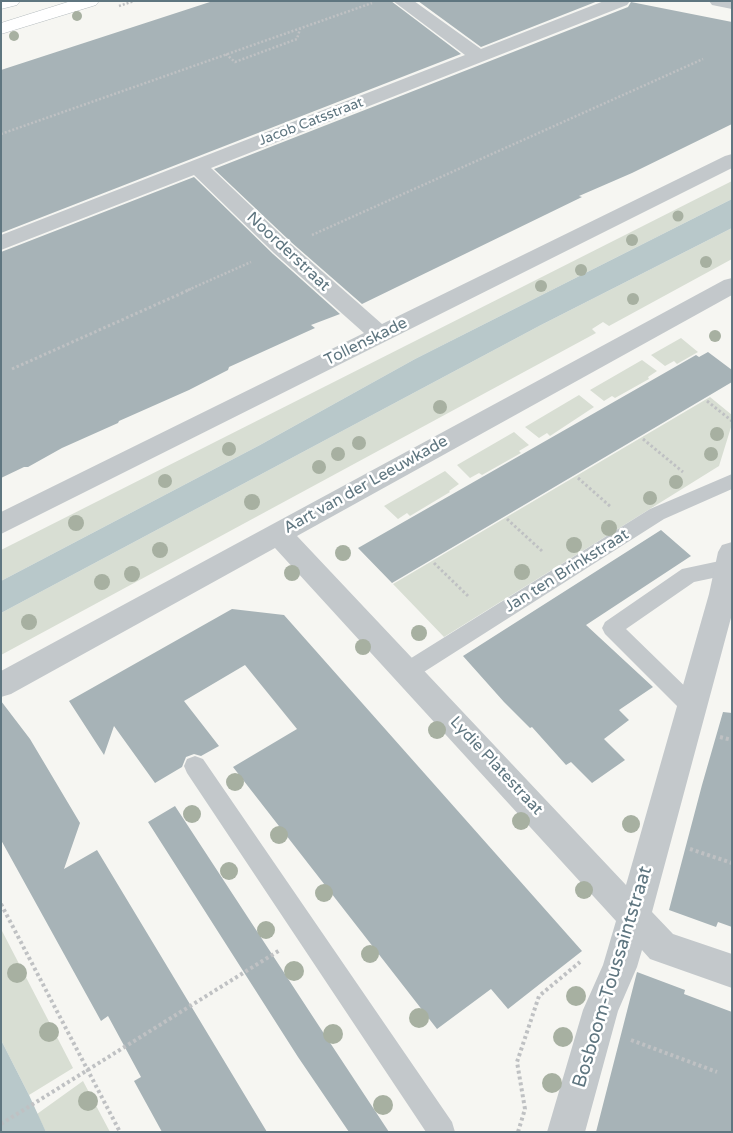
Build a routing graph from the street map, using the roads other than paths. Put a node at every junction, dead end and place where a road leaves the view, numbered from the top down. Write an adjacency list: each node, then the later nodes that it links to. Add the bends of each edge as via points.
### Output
1 (11, 1): 6 (main road)
2 (90, 1): 8 (main road)
3 (402, 1): 9 (street)
4 (621, 1): 9 (street, Jacob Catsstraat)
5 (718, 1): 7 (street)
6 (1, 4)
7 (732, 4)
8 (1, 29)
9 (478, 56): 11 (street, Jacob Catsstraat)
10 (732, 160): 14 (street, Tollenskade)
11 (198, 167): 12 (street, Jacob Catsstraat); 14 (street, Noorderstraat, via 282,248)
12 (1, 243)
13 (732, 285): 17 (street, Aart van der Leeuwkade)
14 (380, 335): 16 (street, Tollenskade)
15 (732, 481): 19 (lane, Jan ten Brinkstraat, via 657,514)
16 (1, 524)
17 (278, 533): 19 (street, Lydie Platestraat); 20 (street, Aart van der Leeuwkade)
18 (730, 559): 21 (street, Bosboom-Toussaintstraat); 21 (lane, Bosboom-Toussaintstraat, via 689,575 612,628)
19 (408, 671): 23 (street, Lydie Platestraat, via 576,851)
20 (1, 685)
21 (692, 707): 23 (street, Bosboom-Toussaintstraat)
22 (195, 766): 25 (lane)
23 (634, 919): 24 (street, Lydie Platestraat, via 662,947); 26 (street, Bosboom-Toussaintstraat, via 620,968 595,1027)
24 (732, 971)
25 (442, 1132)
26 (566, 1132)

